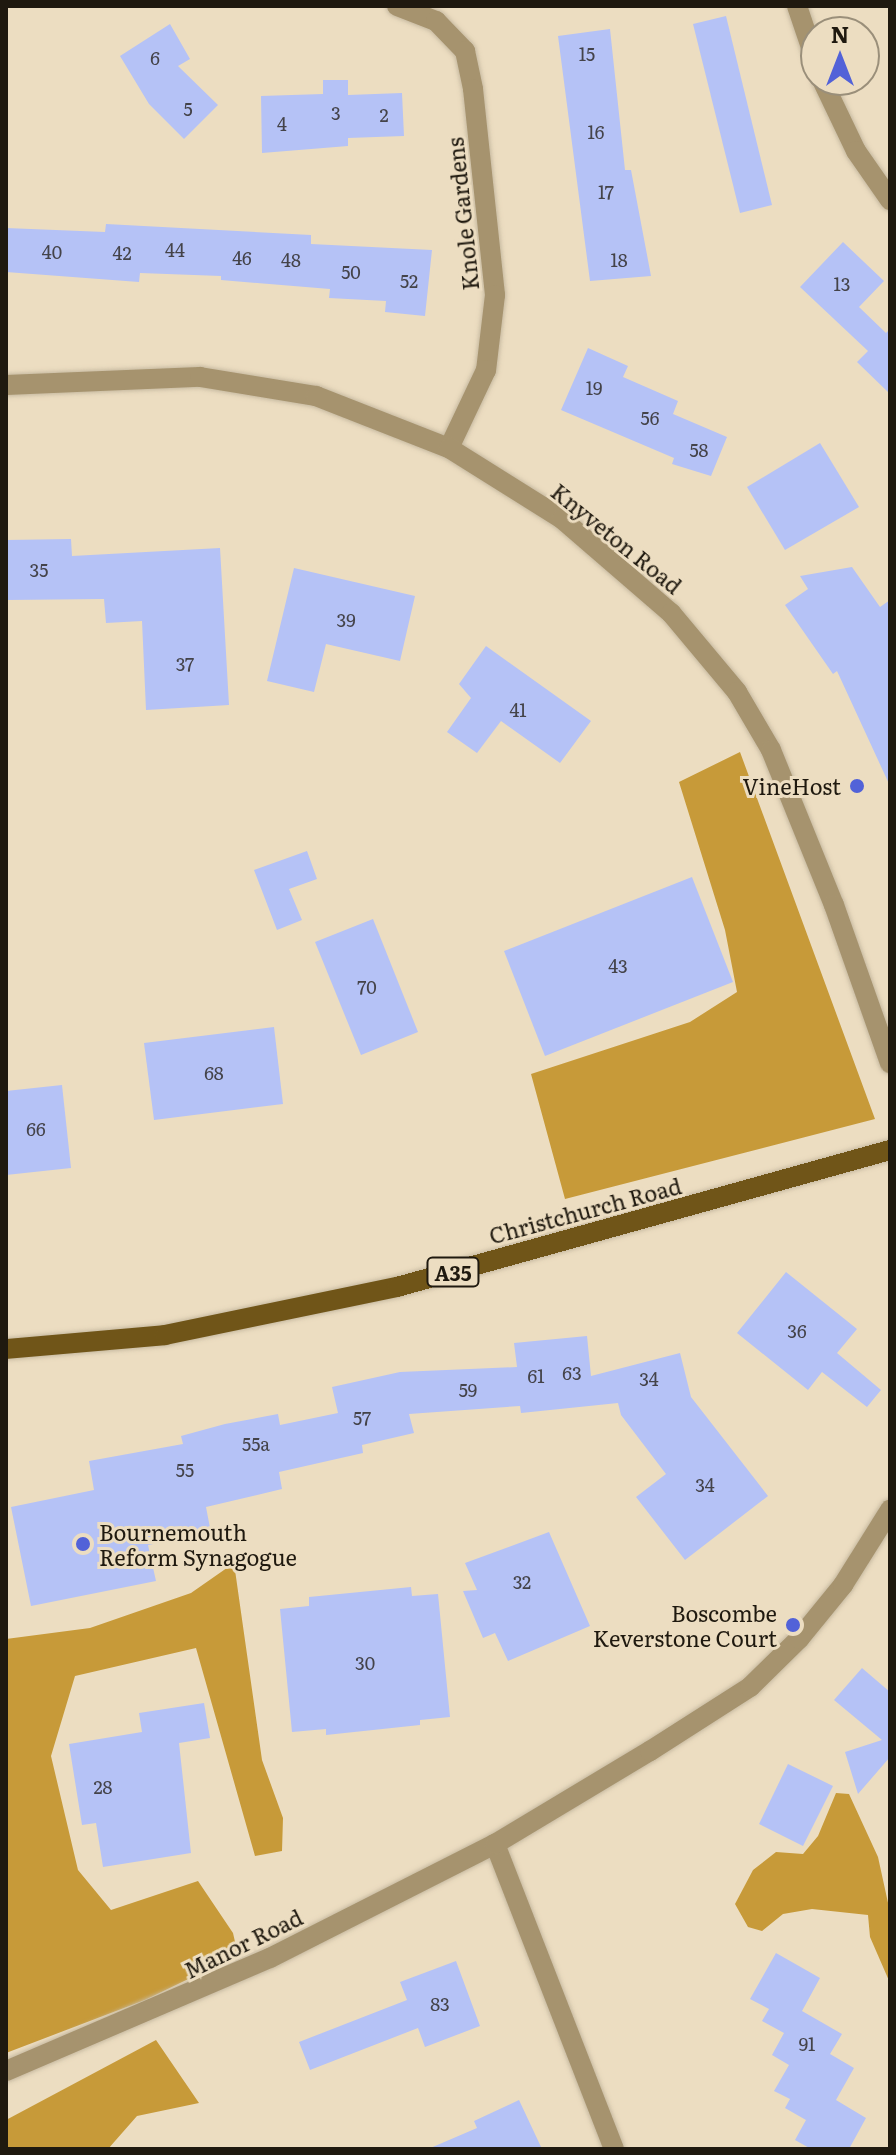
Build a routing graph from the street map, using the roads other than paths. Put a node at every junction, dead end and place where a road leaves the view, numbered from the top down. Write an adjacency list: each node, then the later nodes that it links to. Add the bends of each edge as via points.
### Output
1 (397, 6): 5 (street, Knole Gardens, via 436,21 465,51 473,89 495,295 486,370)
2 (830, 96): 3 (street, via 856,151)
3 (890, 200)
4 (6, 385): 5 (street, Knyveton Road, via 200,377 316,396)
5 (449, 448): 6 (street, Knyveton Road, via 562,519 628,573 671,613 737,692 771,750)
6 (890, 1063)
7 (890, 1150): 8 (main road, Christchurch Road / A35, via 397,1287 165,1335)
8 (6, 1349)
9 (890, 1510): 10 (street, Manor Road, via 843,1585 750,1687)
10 (495, 1844): 11 (street, Manor Road, via 256,1964); 12 (street)
11 (6, 2071)
12 (614, 2149)

